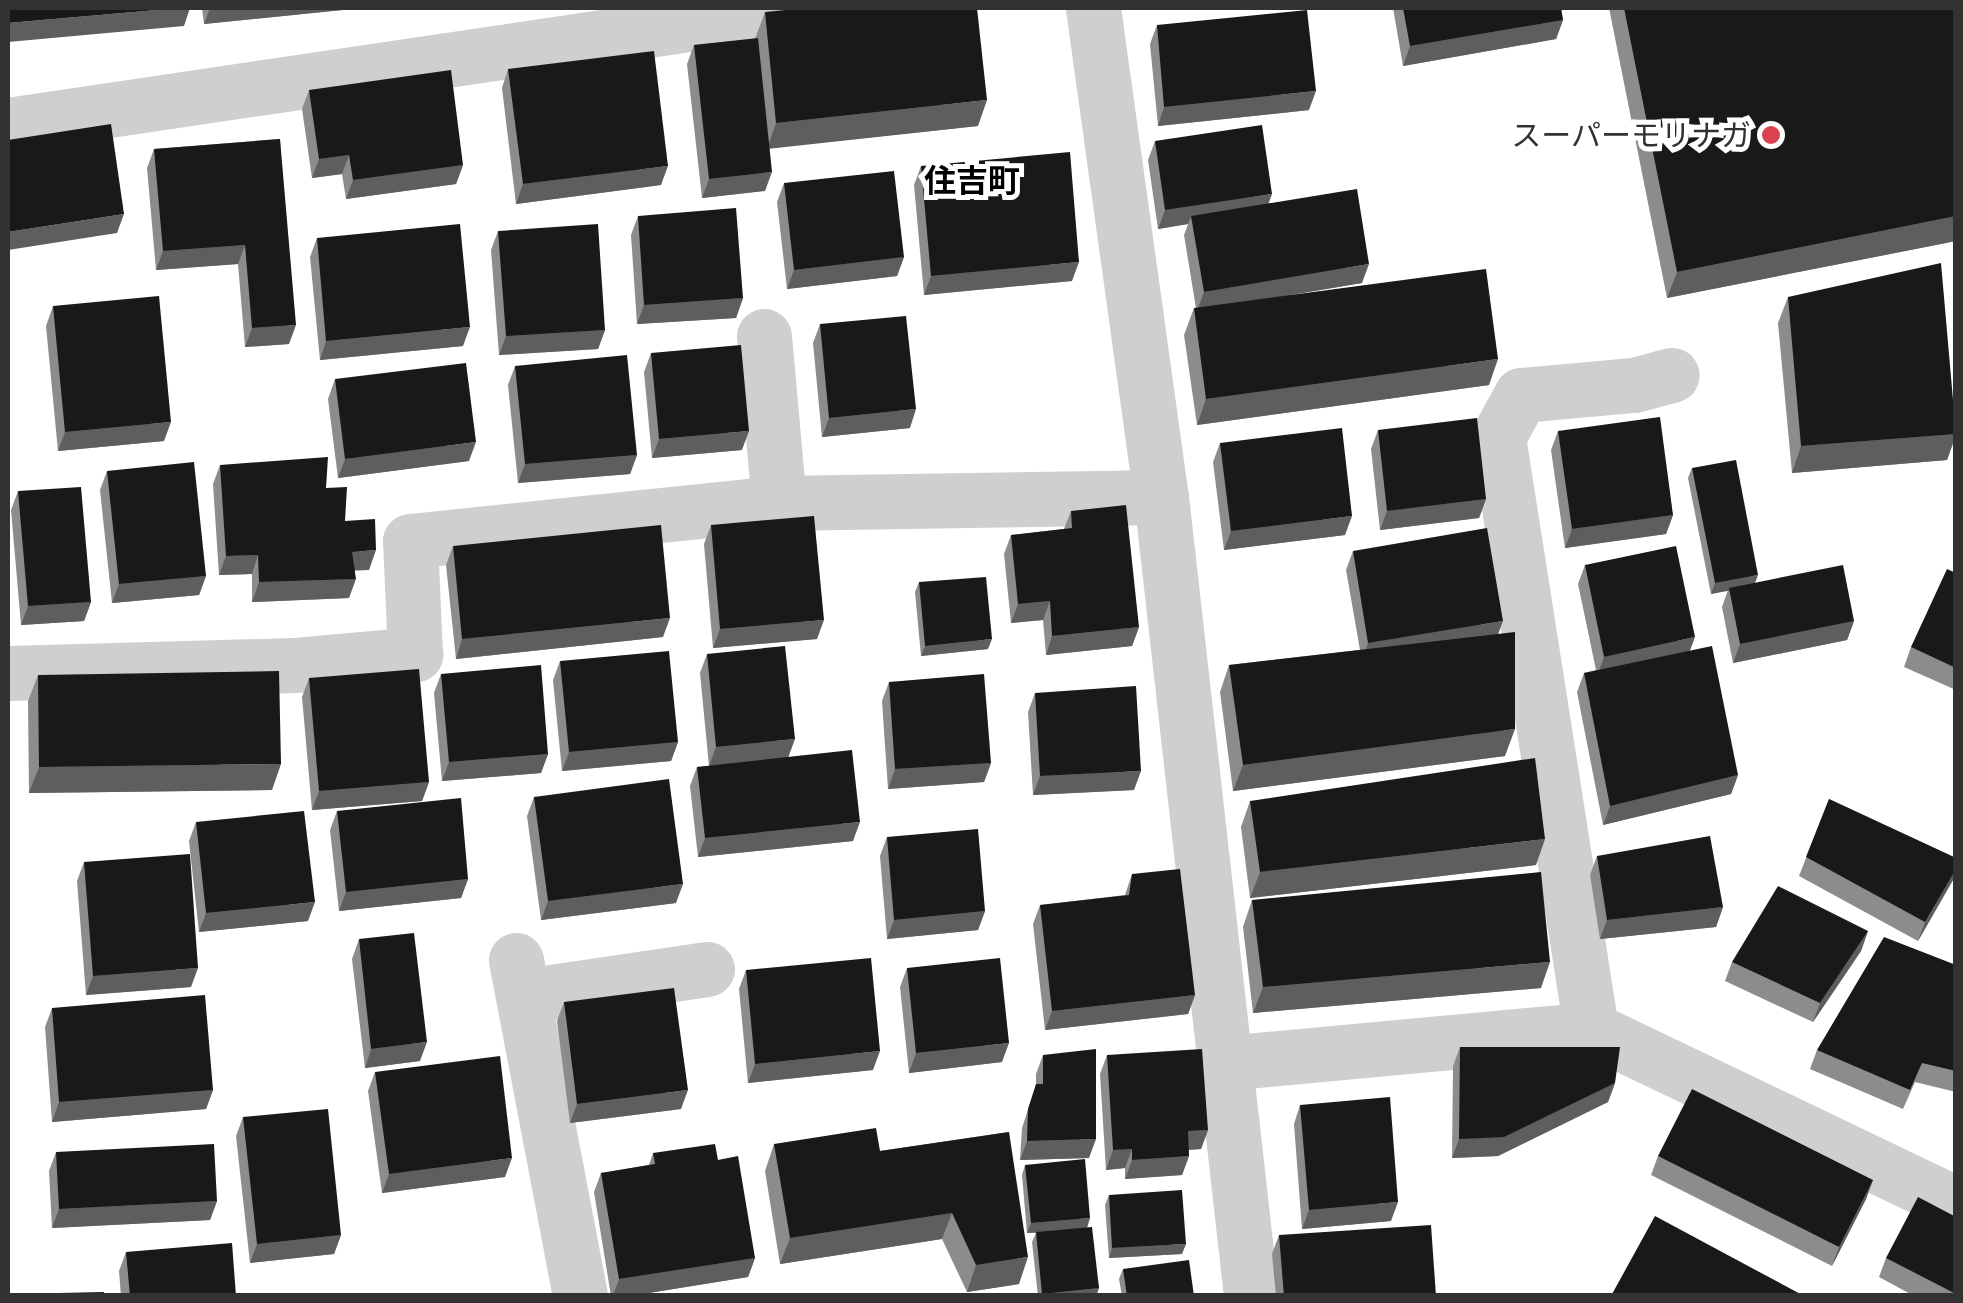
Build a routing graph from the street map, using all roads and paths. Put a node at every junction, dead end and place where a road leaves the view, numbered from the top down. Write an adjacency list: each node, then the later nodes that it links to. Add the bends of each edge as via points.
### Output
1 (796, 8): 3 (street)
2 (1092, 8): 6 (street)
3 (8, 125)
4 (764, 336): 7 (street)
5 (1672, 374): 10 (street, via 1634,385 1520,395 1498,437)
6 (1161, 496): 7 (street); 11 (street)
7 (779, 504): 8 (street, via 410,541 415,654 294,666)
8 (8, 673)
9 (708, 969): 13 (street, via 520,978)
10 (1592, 1029): 11 (street); 12 (street)
11 (1224, 1064): 14 (street)
12 (1956, 1204)
13 (580, 1296)
14 (1251, 1296)

